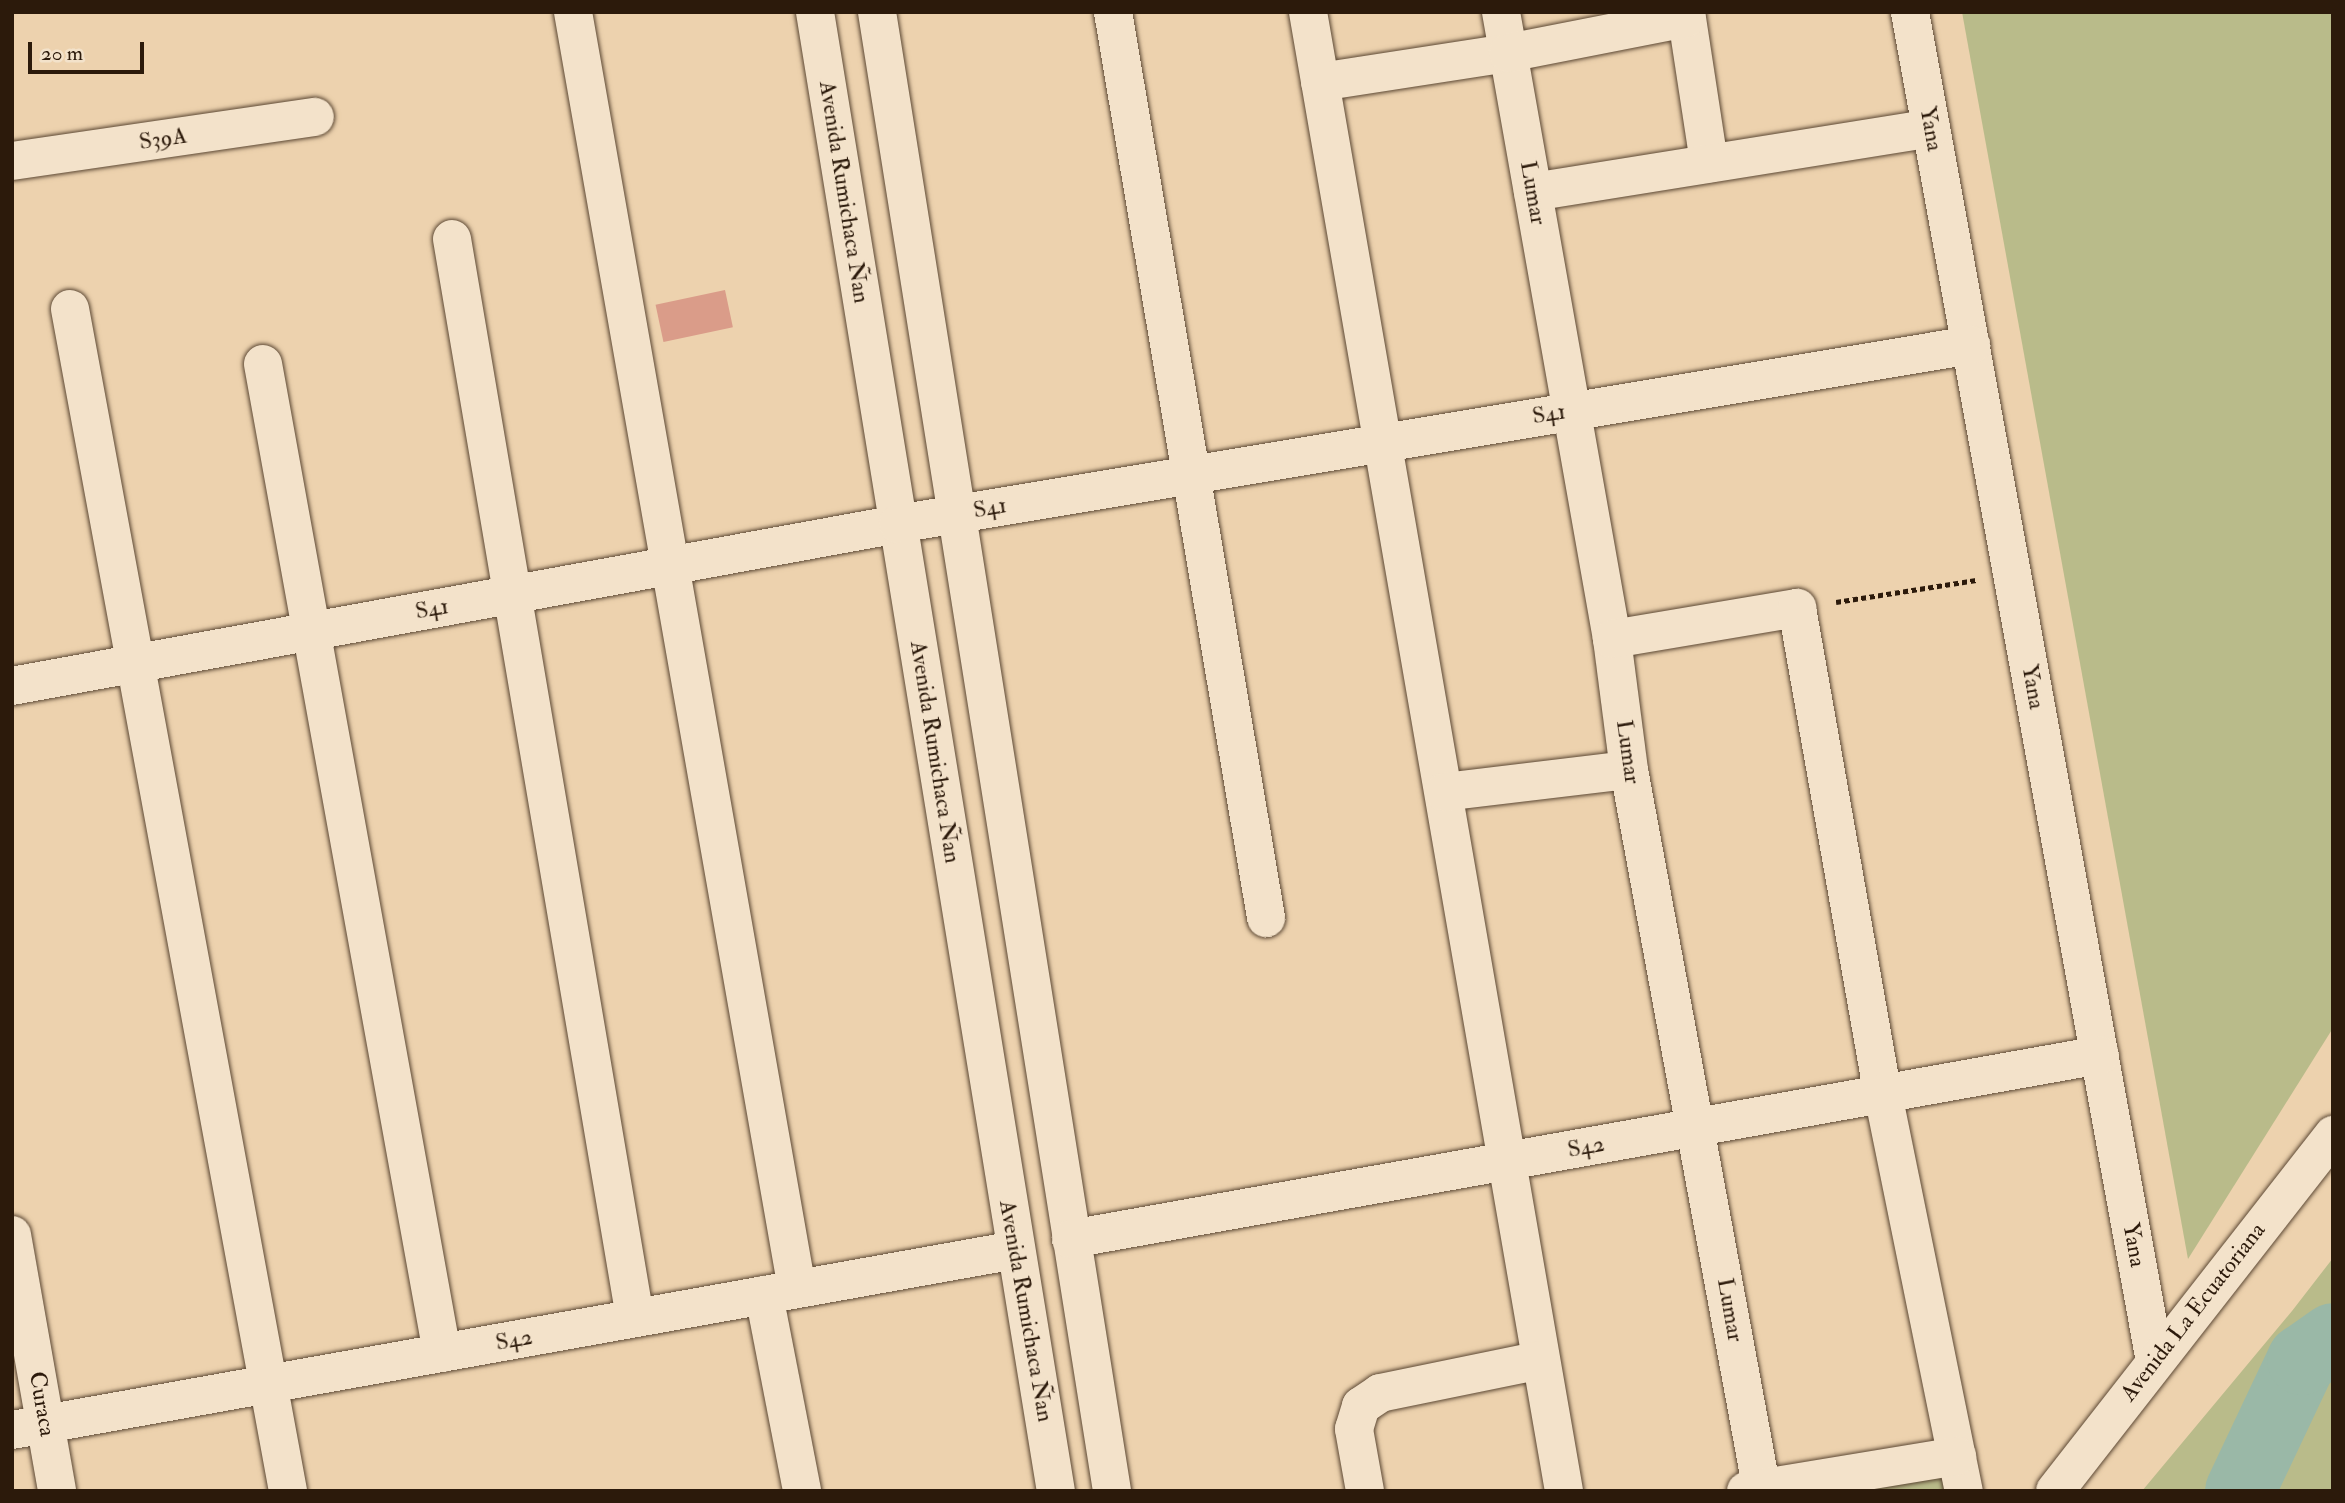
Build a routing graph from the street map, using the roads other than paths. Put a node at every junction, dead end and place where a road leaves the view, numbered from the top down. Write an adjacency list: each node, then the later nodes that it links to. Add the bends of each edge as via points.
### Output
1 (573, 12): 25 (street)
2 (815, 12): 24 (street, Avenida Rumichaca Ñan)
3 (877, 12): 23 (street)
4 (1113, 12): 22 (street)
5 (1308, 12): 10 (street)
6 (1501, 12): 9 (street, Lumar)
7 (1910, 12): 12 (street, Yana)
8 (1687, 15): 9 (street); 14 (street)
9 (1508, 53): 10 (street); 15 (street, Lumar)
10 (1320, 82): 21 (street)
11 (315, 117): 13 (street, S39A)
12 (1931, 128): 14 (street); 18 (street, Yana)
13 (12, 161)
14 (1709, 163): 15 (street)
15 (1533, 192): 20 (street, Lumar)
16 (452, 239): 26 (street)
17 (70, 309): 29 (street)
18 (1971, 345): 20 (street, S41); 34 (street, Yana)
19 (263, 363): 27 (street)
20 (1572, 411): 21 (street, S41); 28 (street, Lumar)
21 (1385, 441): 22 (street, S41); 32 (street)
22 (1191, 474): 23 (street, S41); 33 (street)
23 (960, 513): 24 (street, S41); 40 (street)
24 (898, 524): 25 (street, S41); 41 (street, Avenida Rumichaca Ñan)
25 (673, 565): 26 (street, S41); 42 (street)
26 (510, 594): 27 (street, S41); 43 (street)
27 (313, 631): 29 (street, S41); 44 (street)
28 (1612, 639): 31 (street, Lumar); 35 (street, via 1797,608)
29 (133, 664): 30 (street, S41); 47 (street)
30 (12, 686)
31 (1629, 770): 32 (street); 36 (street, Lumar)
32 (1444, 792): 38 (street)
33 (1266, 918)
34 (2100, 1055): 35 (street, S42); 46 (street, Yana)
35 (1883, 1094): 36 (street, S42); 49 (street)
36 (1698, 1127): 38 (street, S42); 50 (street, Lumar)
37 (2333, 1135): 46 (street, Avenida La Ecuatoriana)
38 (1507, 1161): 40 (street, S42); 45 (street)
39 (12, 1235): 48 (street, Curaca)
40 (1071, 1239): 55 (street)
41 (1015, 1250): 42 (street, S42); 54 (street, Avenida Rumichaca Ñan)
42 (781, 1292): 43 (street, S42); 53 (street)
43 (635, 1318): 44 (street, S42)
44 (442, 1353): 47 (street, S42)
45 (1541, 1360): 56 (street, via 1380,1393 1361,1406 1354,1429); 57 (street)
46 (2155, 1361): 58 (street, Avenida La Ecuatoriana)
47 (268, 1384): 48 (street, S42); 52 (street)
48 (29, 1427): 51 (street, Curaca)
49 (1961, 1473): 50 (street)
50 (1757, 1490)
51 (57, 1491)
52 (288, 1491)
53 (802, 1491)
54 (1056, 1491)
55 (1112, 1491)
56 (1365, 1491)
57 (1564, 1491)
58 (2055, 1491)

